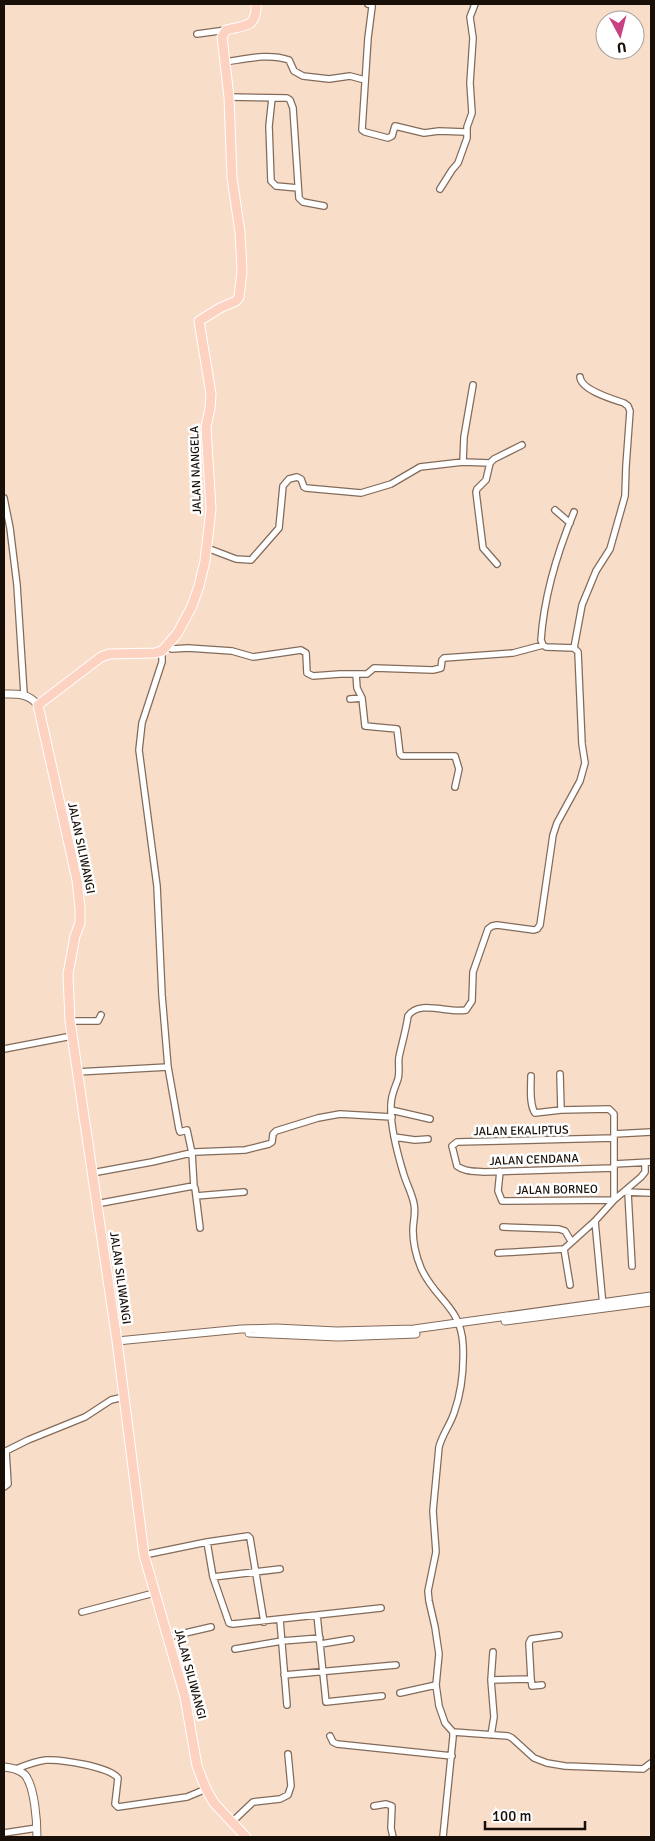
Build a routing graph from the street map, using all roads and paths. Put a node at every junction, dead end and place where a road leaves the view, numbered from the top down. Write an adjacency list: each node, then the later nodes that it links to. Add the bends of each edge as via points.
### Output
1 (256, 4): 4 (main road, via 256,14 250,24)
2 (368, 4): 7 (street, via 372,7)
3 (475, 4): 10 (street, via 470,17 473,38 472,113)
4 (226, 30): 5 (street); 6 (main road, JALAN NANGELA, via 222,37)
5 (197, 34)
6 (226, 62): 7 (street, via 283,58 304,76 329,79 350,76); 8 (main road, JALAN NANGELA)
7 (365, 80): 10 (street, via 364,132 388,138 395,126 424,133)
8 (229, 97): 9 (street); 23 (main road, JALAN NANGELA, via 232,178 242,271 239,298 199,321 211,394 206,427 211,509)
9 (272, 98): 11 (street, via 287,98 293,108); 11 (street, via 269,126 271,181 276,186)
10 (466, 132): 12 (street, via 461,157)
11 (298, 188): 13 (street, via 303,202)
12 (440, 189)
13 (324, 206)
14 (580, 376): 26 (street, via 587,387 624,403 630,411 625,496 610,549 596,571 582,605)
15 (473, 385): 17 (street)
16 (522, 445): 18 (street)
17 (462, 462): 18 (street); 23 (street, via 420,467 391,484 361,494 306,488 302,479 294,477 286,481 282,489 279,528 250,560 236,559)
18 (490, 463): 24 (street, via 486,480 476,492 483,548)
19 (4, 498): 30 (street, via 17,585)
20 (555, 510): 22 (street)
21 (574, 512): 22 (street)
22 (570, 523): 25 (street, via 546,602)
23 (207, 548): 27 (main road, JALAN NANGELA, via 196,597 177,634)
24 (497, 564)
25 (543, 645): 26 (street); 28 (street, via 513,654 444,658 440,669 374,668 367,674)
26 (574, 648): 43 (street, via 578,652 585,763 580,781 553,835 540,925 534,930 497,925 488,929 473,972 472,1001 466,1010 413,1009 408,1016)
27 (165, 649): 28 (street, via 232,651 253,657 301,650 305,652 307,672 311,676); 33 (main road, via 155,653 101,657); 39 (street, via 142,724 139,750 157,886)
28 (356, 674): 31 (street)
29 (4, 694): 30 (street)
30 (24, 694): 33 (street)
31 (362, 698): 32 (street); 34 (street, via 365,726 397,729 401,755 455,756 459,769)
32 (350, 699)
33 (38, 705): 36 (main road, JALAN SILIWANGI, via 77,880 80,908 80,923 68,974)
34 (455, 787)
35 (101, 1015): 36 (street, via 98,1020)
36 (70, 1021): 37 (main road, JALAN SILIWANGI)
37 (72, 1036): 38 (street); 40 (main road, JALAN SILIWANGI)
38 (4, 1049)
39 (168, 1067): 40 (street); 51 (street, via 179,1129 180,1132 186,1130)
40 (77, 1072): 56 (main road, JALAN SILIWANGI)
41 (560, 1074): 44 (street)
42 (530, 1076): 44 (street, via 533,1111)
43 (391, 1110): 45 (street); 46 (street)
44 (561, 1110): 49 (street, via 609,1109 614,1114)
45 (392, 1117): 48 (street); 51 (street, via 345,1114 318,1118 276,1131 269,1144 245,1150)
46 (430, 1119)
47 (651, 1132): 49 (street)
48 (394, 1136): 50 (street); 75 (street, via 415,1206 414,1244 421,1268 437,1293 454,1311)
49 (614, 1136): 53 (street, JALAN EKALIPTUS, via 457,1142 452,1146); 54 (street)
50 (428, 1139)
51 (192, 1153): 56 (street); 57 (street)
52 (648, 1163): 54 (street, JALAN CENDANA); 59 (street, via 645,1172)
53 (457, 1166): 55 (street, JALAN CENDANA, via 468,1171)
54 (614, 1166): 55 (street, JALAN CENDANA); 62 (street)
55 (500, 1171): 62 (street, JALAN BORNEO, via 498,1190 502,1201)
56 (92, 1173): 63 (main road, JALAN SILIWANGI)
57 (194, 1187): 61 (street); 63 (street)
58 (244, 1192): 61 (street)
59 (627, 1193): 60 (street); 62 (street); 70 (street)
60 (651, 1193)
61 (196, 1196): 66 (street)
62 (614, 1200): 64 (street)
63 (96, 1204): 76 (main road, JALAN SILIWANGI)
64 (595, 1221): 67 (street); 74 (street)
65 (503, 1227): 67 (street, via 559,1228)
66 (200, 1228)
67 (571, 1241): 68 (street)
68 (564, 1249): 69 (street); 71 (street)
69 (498, 1253)
70 (632, 1266)
71 (570, 1285)
72 (651, 1296): 74 (street)
73 (651, 1302): 74 (street)
74 (603, 1305): 75 (street)
75 (460, 1326): 76 (street, via 379,1331 276,1328); 104 (street, via 461,1387 454,1414 441,1438 434,1503 436,1552 428,1591 439,1654)
76 (117, 1343): 77 (main road, JALAN SILIWANGI)
77 (124, 1397): 78 (street, via 111,1400 85,1417); 81 (main road, JALAN SILIWANGI)
78 (5, 1451): 79 (street, via 8,1484)
79 (4, 1486)
80 (207, 1542): 81 (street); 83 (street, via 248,1536); 84 (street)
81 (144, 1555): 85 (main road, JALAN SILIWANGI)
82 (280, 1569): 83 (street)
83 (256, 1572): 84 (street); 90 (street)
84 (213, 1577): 90 (street, via 229,1623)
85 (154, 1593): 87 (street); 93 (main road, JALAN SILIWANGI)
86 (381, 1608): 88 (street)
87 (82, 1612)
88 (317, 1615): 89 (street); 96 (street)
89 (280, 1620): 90 (street); 95 (street)
90 (264, 1622)
91 (211, 1627): 93 (street)
92 (559, 1635): 102 (street, via 530,1639)
93 (168, 1637): 117 (main road, JALAN SILIWANGI, via 188,1706 197,1766)
94 (351, 1639): 96 (street)
95 (282, 1641): 96 (street); 97 (street); 101 (street)
96 (321, 1641): 100 (street)
97 (235, 1649)
98 (493, 1652): 103 (street)
99 (396, 1665): 100 (street)
100 (324, 1670): 101 (street); 107 (street, via 326,1702)
101 (284, 1675): 108 (street)
102 (531, 1679): 103 (street); 105 (street, via 532,1686)
103 (491, 1680): 110 (street, via 494,1717)
104 (436, 1685): 106 (street); 109 (street, via 443,1718)
105 (542, 1685)
106 (400, 1693)
107 (382, 1696)
108 (287, 1705)
109 (453, 1732): 110 (street); 113 (street)
110 (491, 1735): 114 (street, via 512,1738 534,1758 557,1765 643,1769)
111 (330, 1736): 113 (street, via 338,1744)
112 (288, 1754): 119 (street, via 291,1786 288,1795 253,1802)
113 (452, 1756): 125 (street)
114 (651, 1763)
115 (4, 1767): 116 (street)
116 (16, 1769): 117 (street, via 48,1760 106,1770 118,1778 115,1804 118,1807 187,1798); 120 (street, via 26,1776 29,1783)
117 (206, 1789): 119 (main road, JALAN SILIWANGI)
118 (374, 1806): 124 (street, via 392,1806)
119 (232, 1822): 123 (main road, JALAN SILIWANGI)
120 (37, 1828): 121 (street); 122 (street)
121 (4, 1833)
122 (36, 1837)
123 (246, 1837)
124 (392, 1837)
125 (443, 1837)

